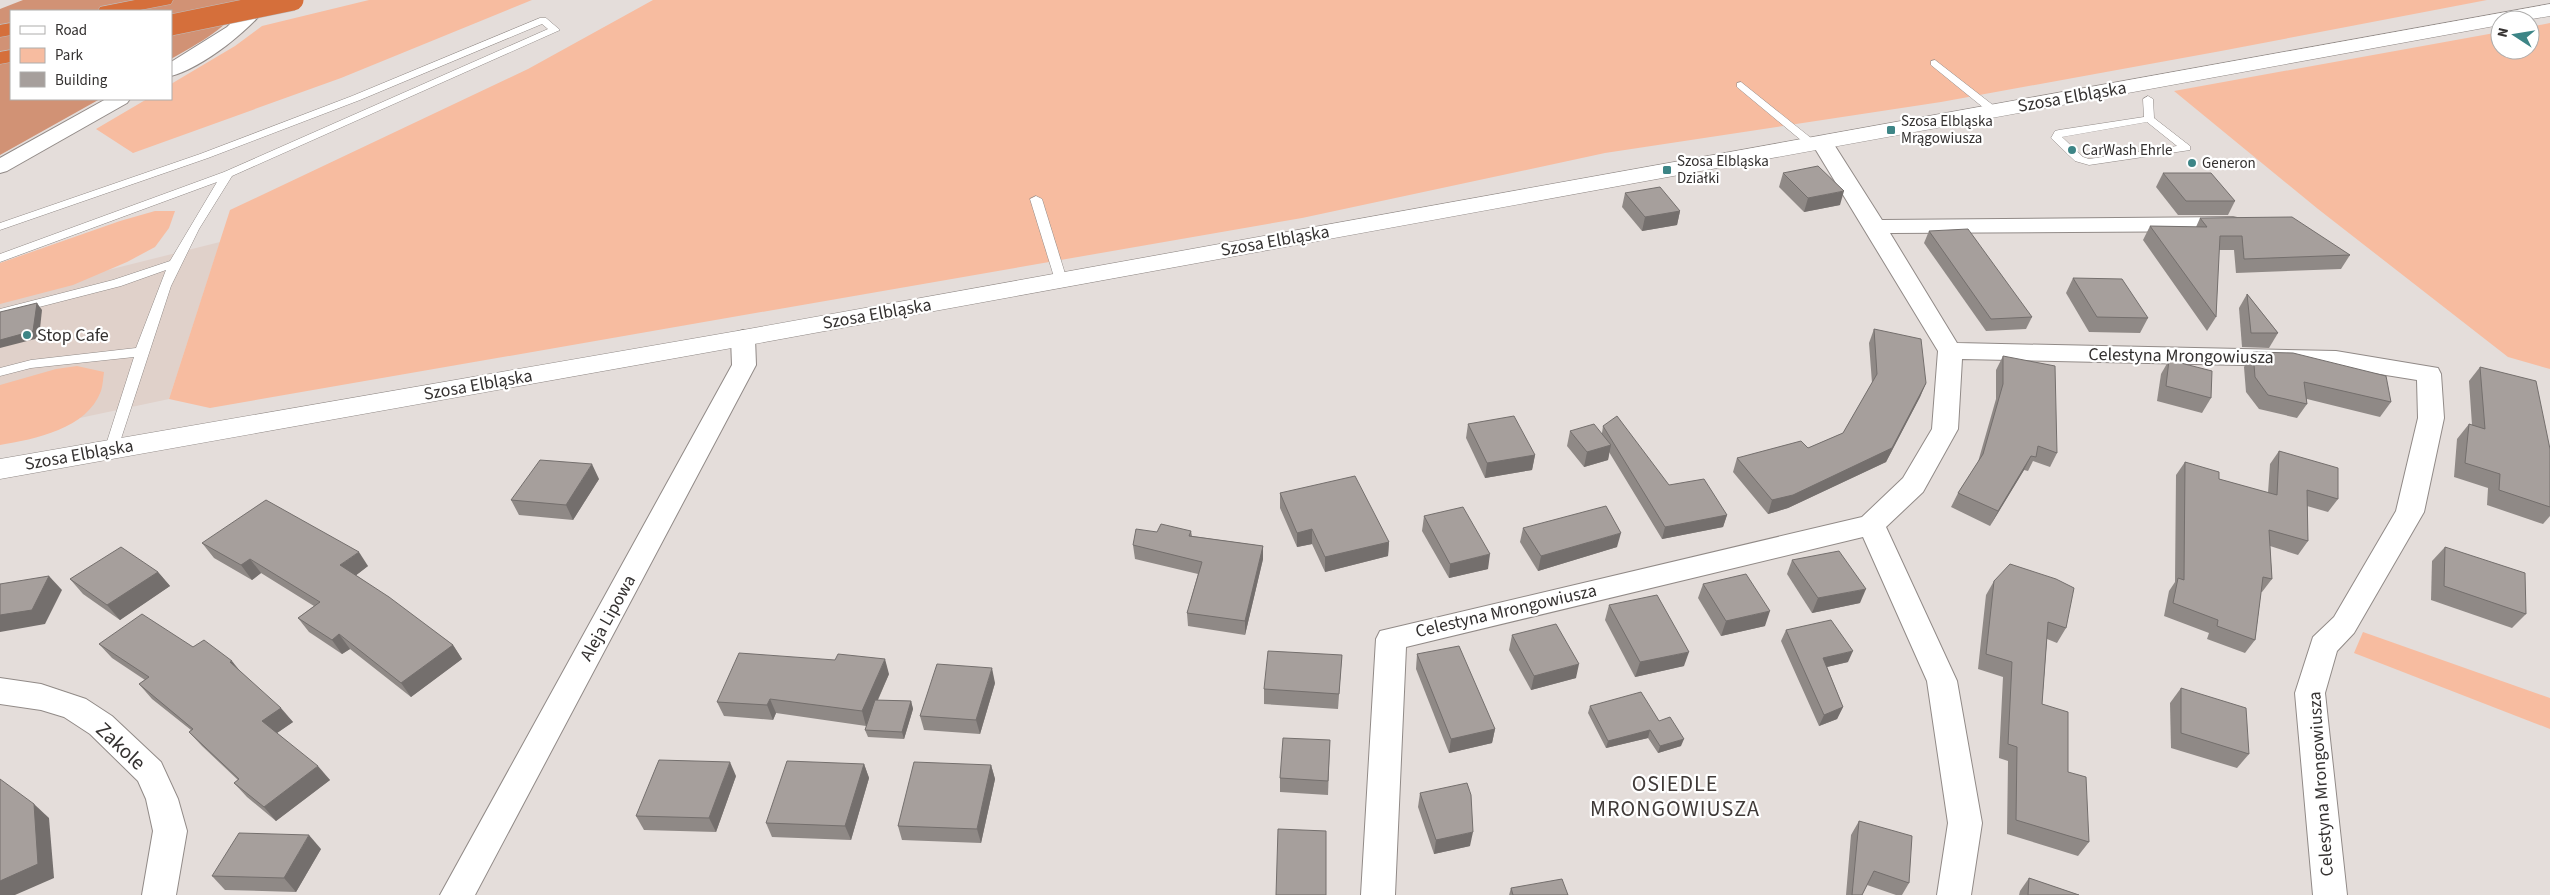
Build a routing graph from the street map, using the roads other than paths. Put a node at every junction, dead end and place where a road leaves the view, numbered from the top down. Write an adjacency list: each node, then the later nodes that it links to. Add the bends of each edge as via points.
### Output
1 (164, 0): 4 (highway)
2 (263, 0): 8 (street, via 242,25)
3 (293, 0): 6 (highway, bridge)
4 (112, 10)
5 (2550, 10): 12 (main road, Szosa Elbląska)
6 (172, 25)
7 (1935, 63): 12 (lane)
8 (172, 69)
9 (1741, 85): 14 (lane)
10 (2148, 99): 13 (lane)
11 (118, 100): 15 (street)
12 (1994, 111): 14 (main road, Szosa Elbląska)
13 (2149, 119): 13 (lane, via 2059,133 2056,138 2079,159 2089,162 2186,148)
14 (1817, 143): 20 (street, via 1828,150); 23 (main road, Szosa Elbląska)
15 (0, 167)
16 (228, 174): 19 (lane, via 555,30 543,20 356,98); 21 (lane); 22 (lane)
17 (1036, 199): 23 (lane)
18 (2252, 224): 20 (street)
19 (0, 226)
20 (1876, 227): 26 (street)
21 (0, 258)
22 (175, 263): 24 (lane, via 117,283); 27 (lane)
23 (1061, 280): 25 (main road, Szosa Elbląska)
24 (0, 313)
25 (743, 338): 29 (main road, Szosa Elbląska); 34 (street, Aleja Lipowa, via 744,365)
26 (1950, 351): 31 (street, via 1945,429 1913,485); 37 (street, Celestyna Mrongowiusza, via 2336,359 2429,374 2431,418 2410,512 2344,625 2324,645 2310,693)
27 (142, 352): 28 (lane, via 30,364); 29 (lane)
28 (0, 372)
29 (110, 450): 30 (main road, Szosa Elbląska)
30 (0, 469)
31 (1871, 525): 35 (street, Celestyna Mrongowiusza, via 1391,638); 36 (street, via 1942,681 1965,822)
32 (0, 690): 33 (street, Zakole, via 41,697 75,708 101,724 150,772 162,799 170,831)
33 (159, 895)
34 (457, 895)
35 (1378, 895)
36 (1954, 895)
37 (2330, 895)

